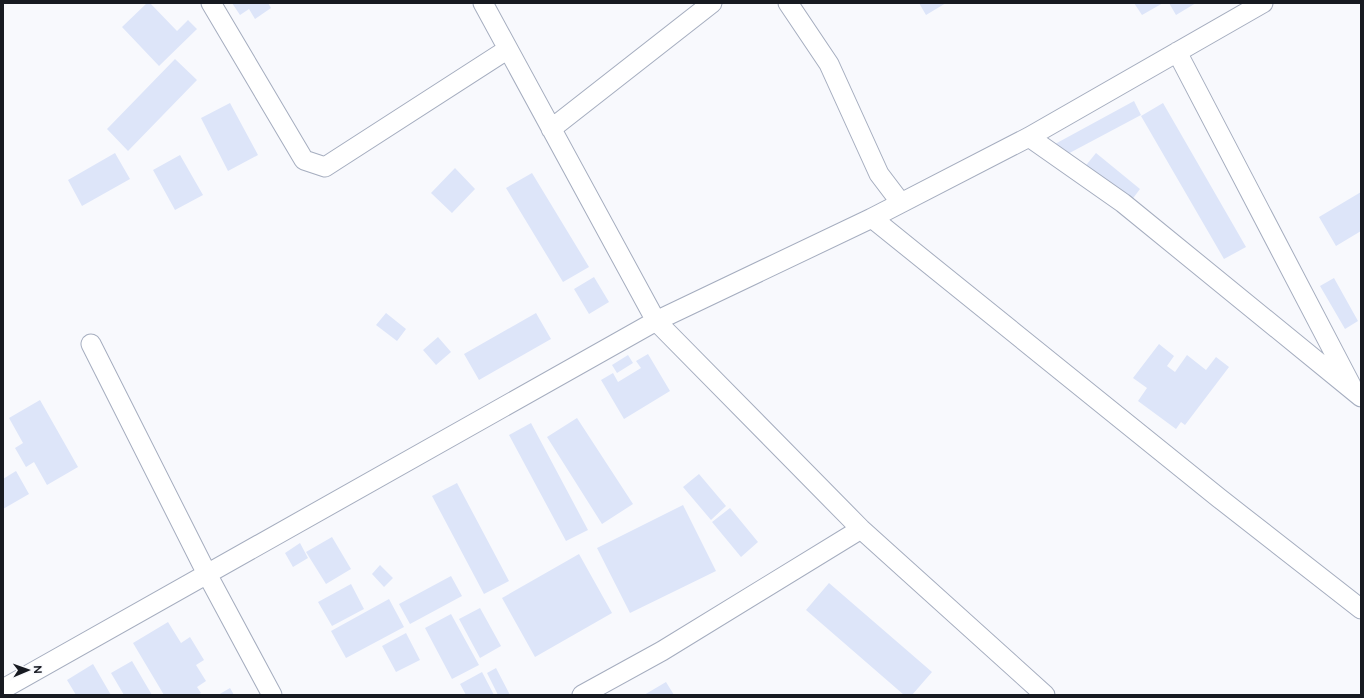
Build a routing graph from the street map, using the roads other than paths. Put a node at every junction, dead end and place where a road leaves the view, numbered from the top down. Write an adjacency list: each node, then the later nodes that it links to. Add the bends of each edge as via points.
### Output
1 (211, 3): 6 (street, via 304,160 325,167)
2 (483, 3): 6 (street)
3 (712, 3): 8 (street)
4 (788, 3): 10 (street, via 829,64 879,174)
5 (1263, 3): 7 (street)
6 (508, 49): 8 (street)
7 (1177, 52): 9 (street); 14 (street)
8 (551, 128): 12 (street)
9 (1029, 137): 10 (street); 14 (street, via 1123,203)
10 (901, 203): 11 (street)
11 (872, 218): 12 (street); 17 (street)
12 (656, 321): 15 (street); 16 (street)
13 (91, 344): 16 (street)
14 (1358, 395)
15 (861, 529): 20 (street, via 662,651); 21 (street)
16 (206, 574): 18 (street); 19 (street)
17 (1361, 609)
18 (3, 689)
19 (272, 695)
20 (582, 695)
21 (1045, 695)

